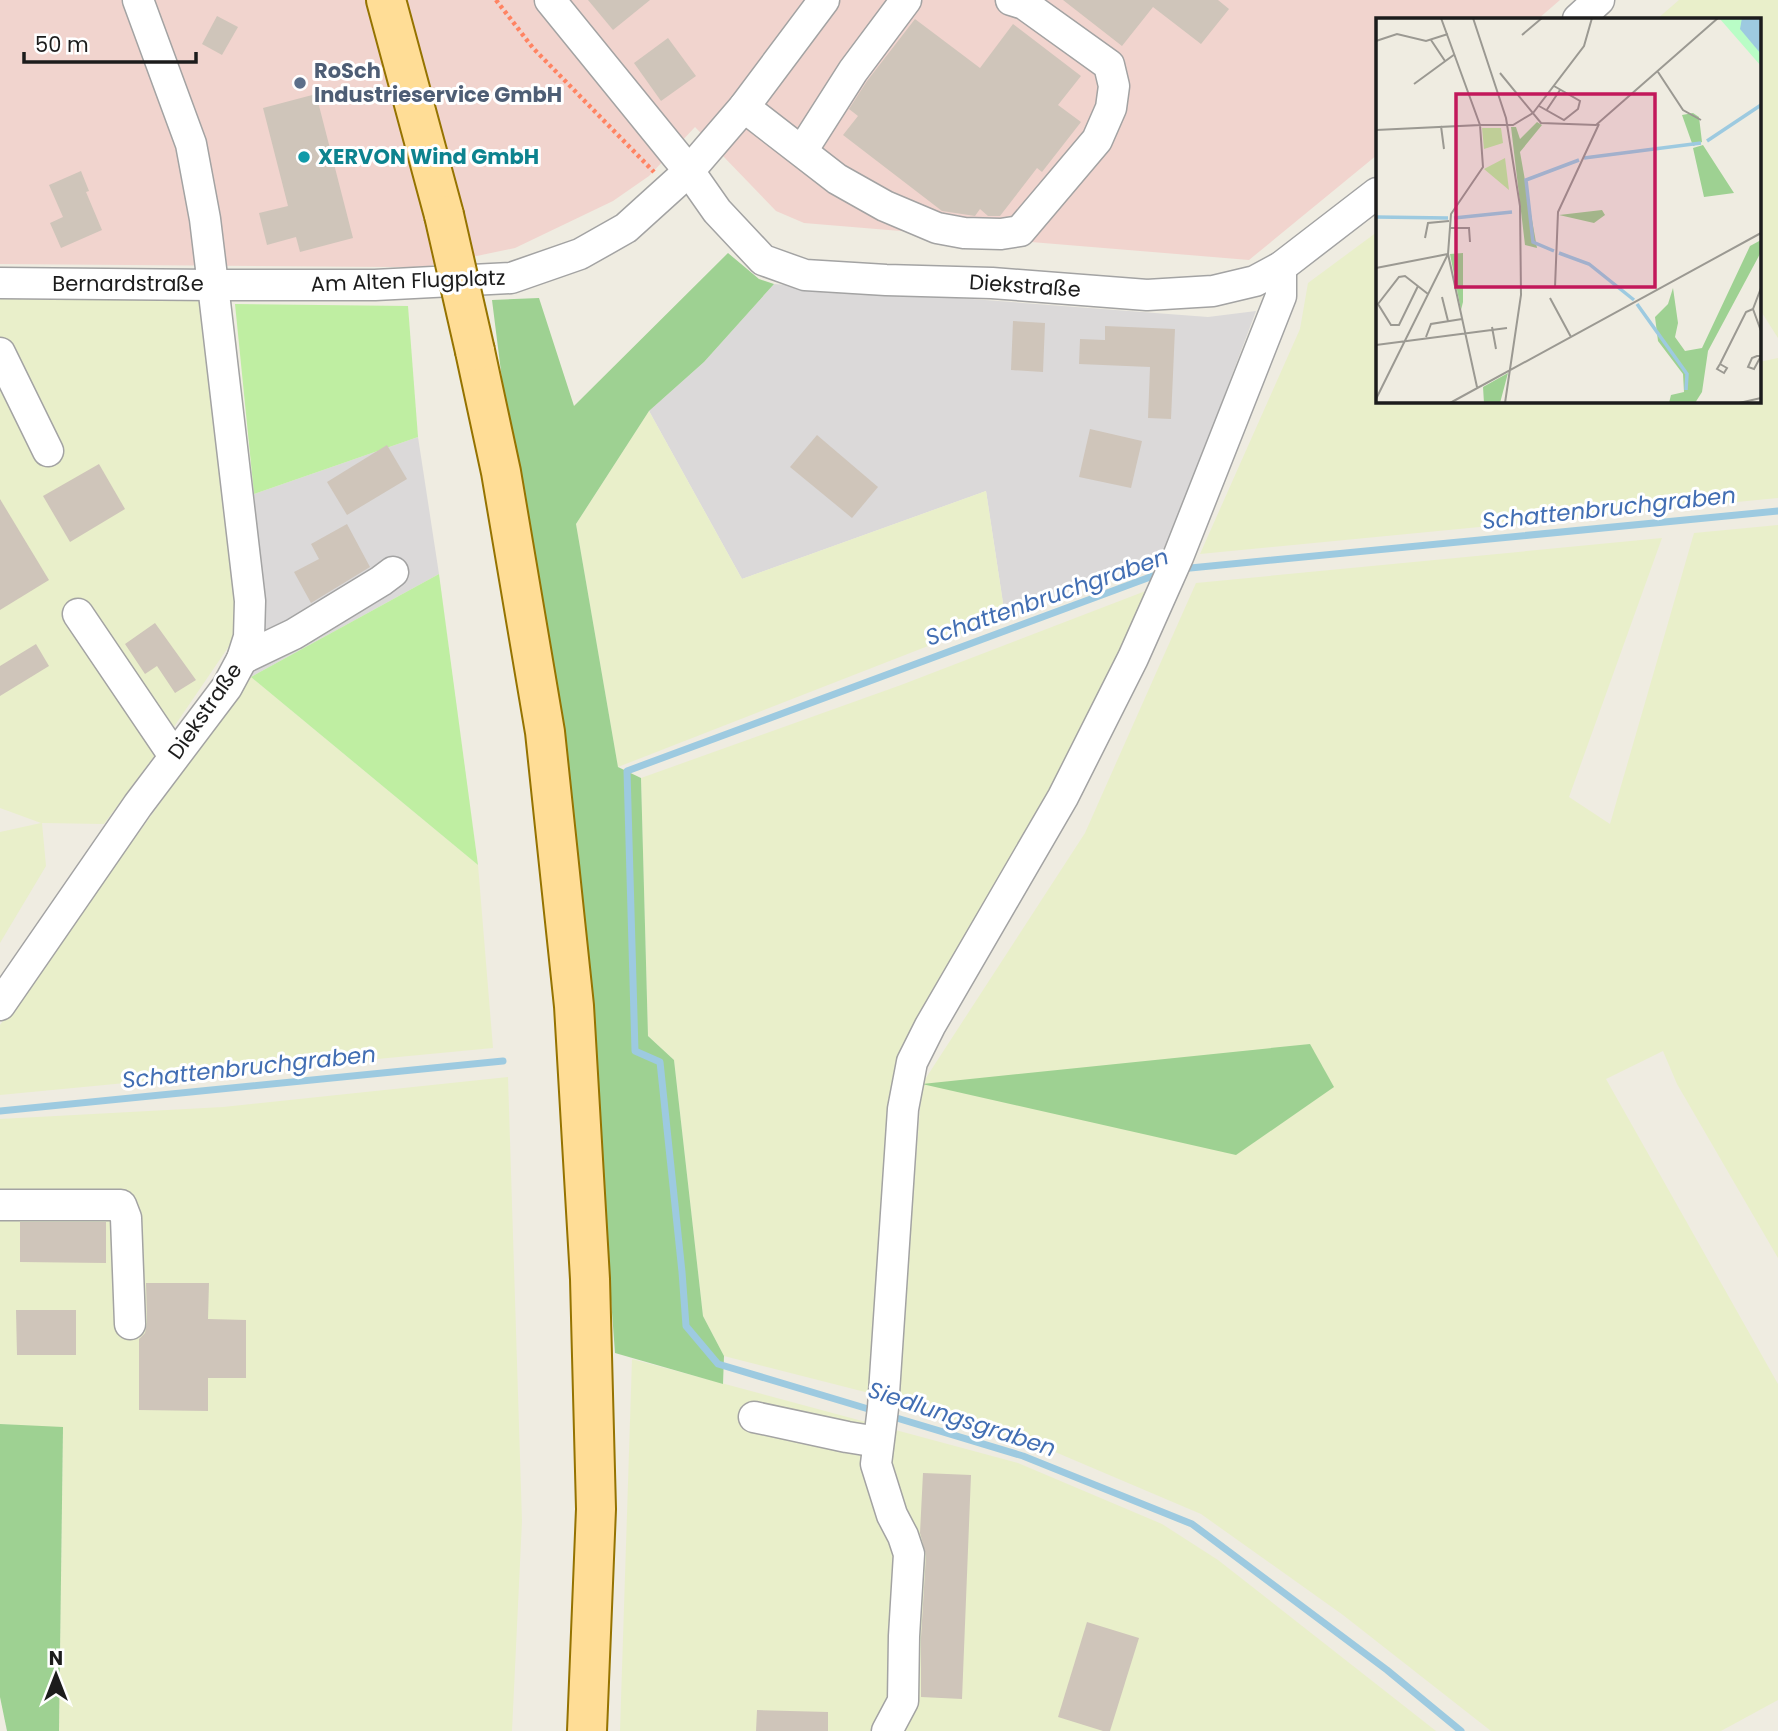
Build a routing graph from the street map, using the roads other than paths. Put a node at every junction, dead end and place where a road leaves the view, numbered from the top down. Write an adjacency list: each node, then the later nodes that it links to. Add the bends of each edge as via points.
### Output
1 (138, 0): 15 (street, Bernardstraße, via 191,144)
2 (386, 0): 27 (main road, bridge, via 475,351 501,472 545,732 574,1006 590,1279 596,1509)
3 (550, 0): 11 (street, Diekstraße)
4 (824, 0): 9 (street, Am Alten Flugplatz)
5 (906, 0): 10 (street)
6 (1011, 0): 10 (street, via 1024,4 1109,65 1114,86 1111,108 1097,141 1020,230 1001,234 937,228 837,179)
7 (1599, 0): 8 (street)
8 (1579, 18)
9 (744, 107): 10 (street); 11 (street, Am Alten Flugplatz)
10 (802, 151)
11 (679, 180): 13 (street, Diekstraße, via 717,211 763,260 804,275 1147,295 1213,291 1255,281); 15 (street, Am Alten Flugplatz, via 626,228 580,254 511,278 375,285)
12 (1376, 194): 13 (street, Diekstraße)
13 (1281, 267): 26 (street, via 1281,296 1133,658 1063,797 912,1062 903,1109)
14 (0, 284): 15 (street, Bernardstraße)
15 (213, 285): 20 (street, Diekstraße, via 250,601 249,637)
16 (0, 354): 17 (street)
17 (48, 451)
18 (393, 572): 20 (street, via 294,634)
19 (78, 614): 21 (street)
20 (242, 659): 21 (street, Diekstraße, via 227,687)
21 (174, 756): 22 (street, Diekstraße)
22 (0, 1005)
23 (0, 1205): 24 (street, via 121,1205 127,1218)
24 (131, 1324)
25 (754, 1417): 26 (street, via 847,1437)
26 (880, 1427): 28 (street, via 876,1464 908,1554 903,1700)
27 (587, 1731)
28 (887, 1731)

